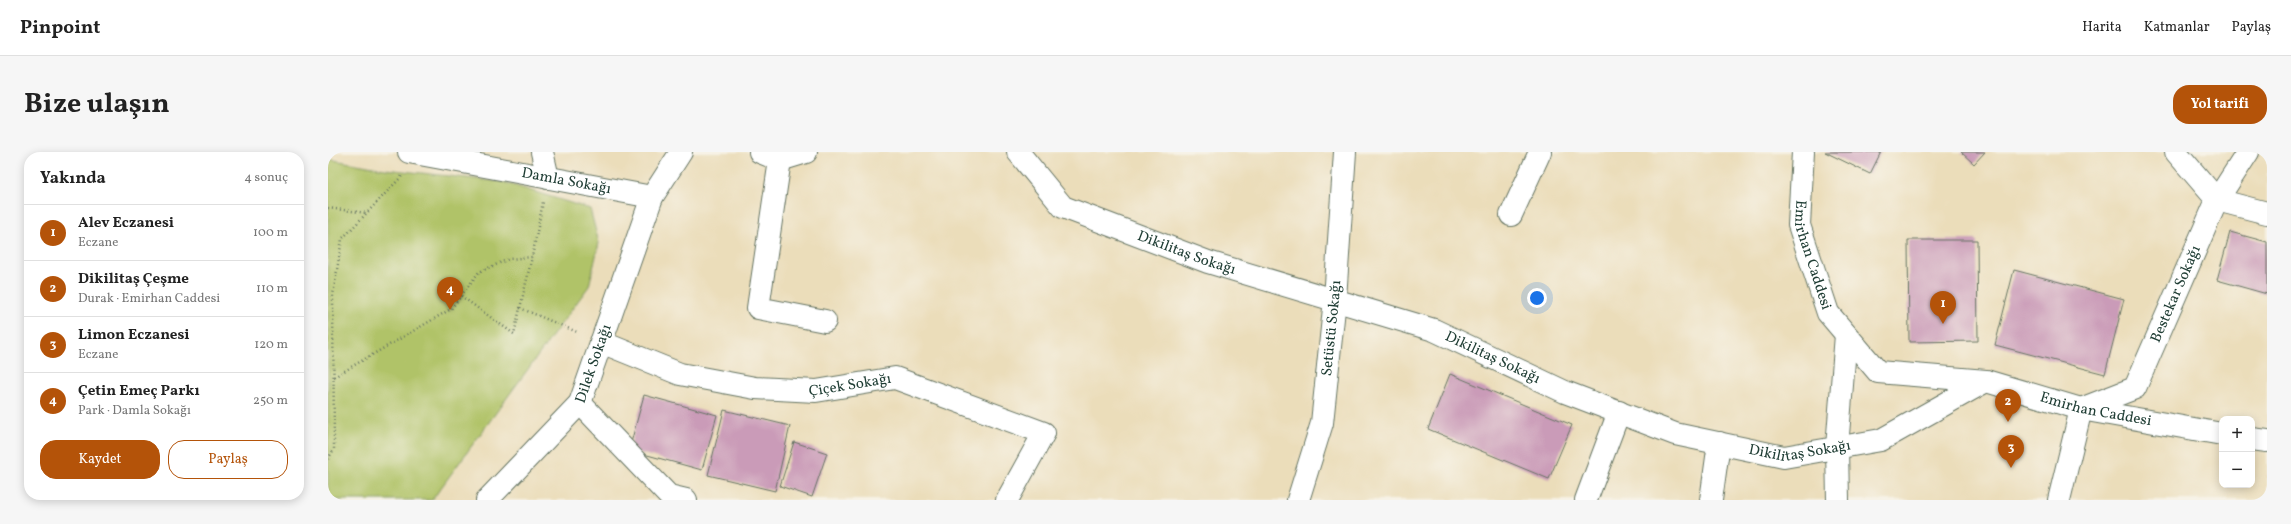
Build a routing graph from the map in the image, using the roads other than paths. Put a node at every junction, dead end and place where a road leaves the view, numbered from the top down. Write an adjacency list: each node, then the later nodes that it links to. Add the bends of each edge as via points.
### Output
1 (542, 152): 12 (street)
2 (681, 152): 13 (street)
3 (806, 152): 11 (street)
4 (1018, 152): 17 (street, Dikilitaş Sokağı, via 1063,207 1208,262)
5 (1345, 152): 17 (street, Setüstü Sokağı)
6 (1540, 152): 16 (street)
7 (1803, 152): 19 (street, Emirhan Caddesi, via 1799,225 1828,313)
8 (2176, 152): 14 (street)
9 (2248, 152): 14 (street, Bestekar Sokağı)
10 (417, 153): 12 (street, Damla Sokağı)
11 (770, 156): 18 (street, via 758,308)
12 (548, 178): 13 (street, Damla Sokağı)
13 (652, 197): 20 (street, Dilek Sokağı)
14 (2217, 200): 15 (street); 23 (street, Bestekar Sokağı, via 2135,388)
15 (2267, 213)
16 (1511, 215)
17 (1335, 299): 24 (street, Dikilitaş Sokağı, via 1434,330 1565,392); 33 (street, Setüstü Sokağı, via 1322,423)
18 (825, 321)
19 (1846, 335): 21 (street, Emirhan Caddesi, via 1878,372); 29 (street)
20 (601, 342): 22 (street, Dilek Sokağı); 32 (street, Çiçek Sokağı, via 680,374 755,388 816,391 895,378 1044,433)
21 (1986, 381): 23 (street, Emirhan Caddesi); 29 (street, Dikilitaş Sokağı, via 1881,440)
22 (580, 403): 30 (street, Dilek Sokağı); 31 (street, via 669,496)
23 (2081, 409): 25 (street, Emirhan Caddesi); 37 (street)
24 (1618, 412): 28 (street, Dikilitaş Sokağı, via 1675,434); 34 (street)
25 (2219, 433)
26 (2255, 440): 27 (street)
27 (2267, 442)
28 (1719, 443): 29 (street, Dikilitaş Sokağı, via 1784,457); 35 (street)
29 (1837, 447): 36 (street)
30 (487, 500)
31 (686, 500)
32 (1007, 500)
33 (1298, 500)
34 (1586, 500)
35 (1710, 500)
36 (1838, 500)
37 (2059, 500)

